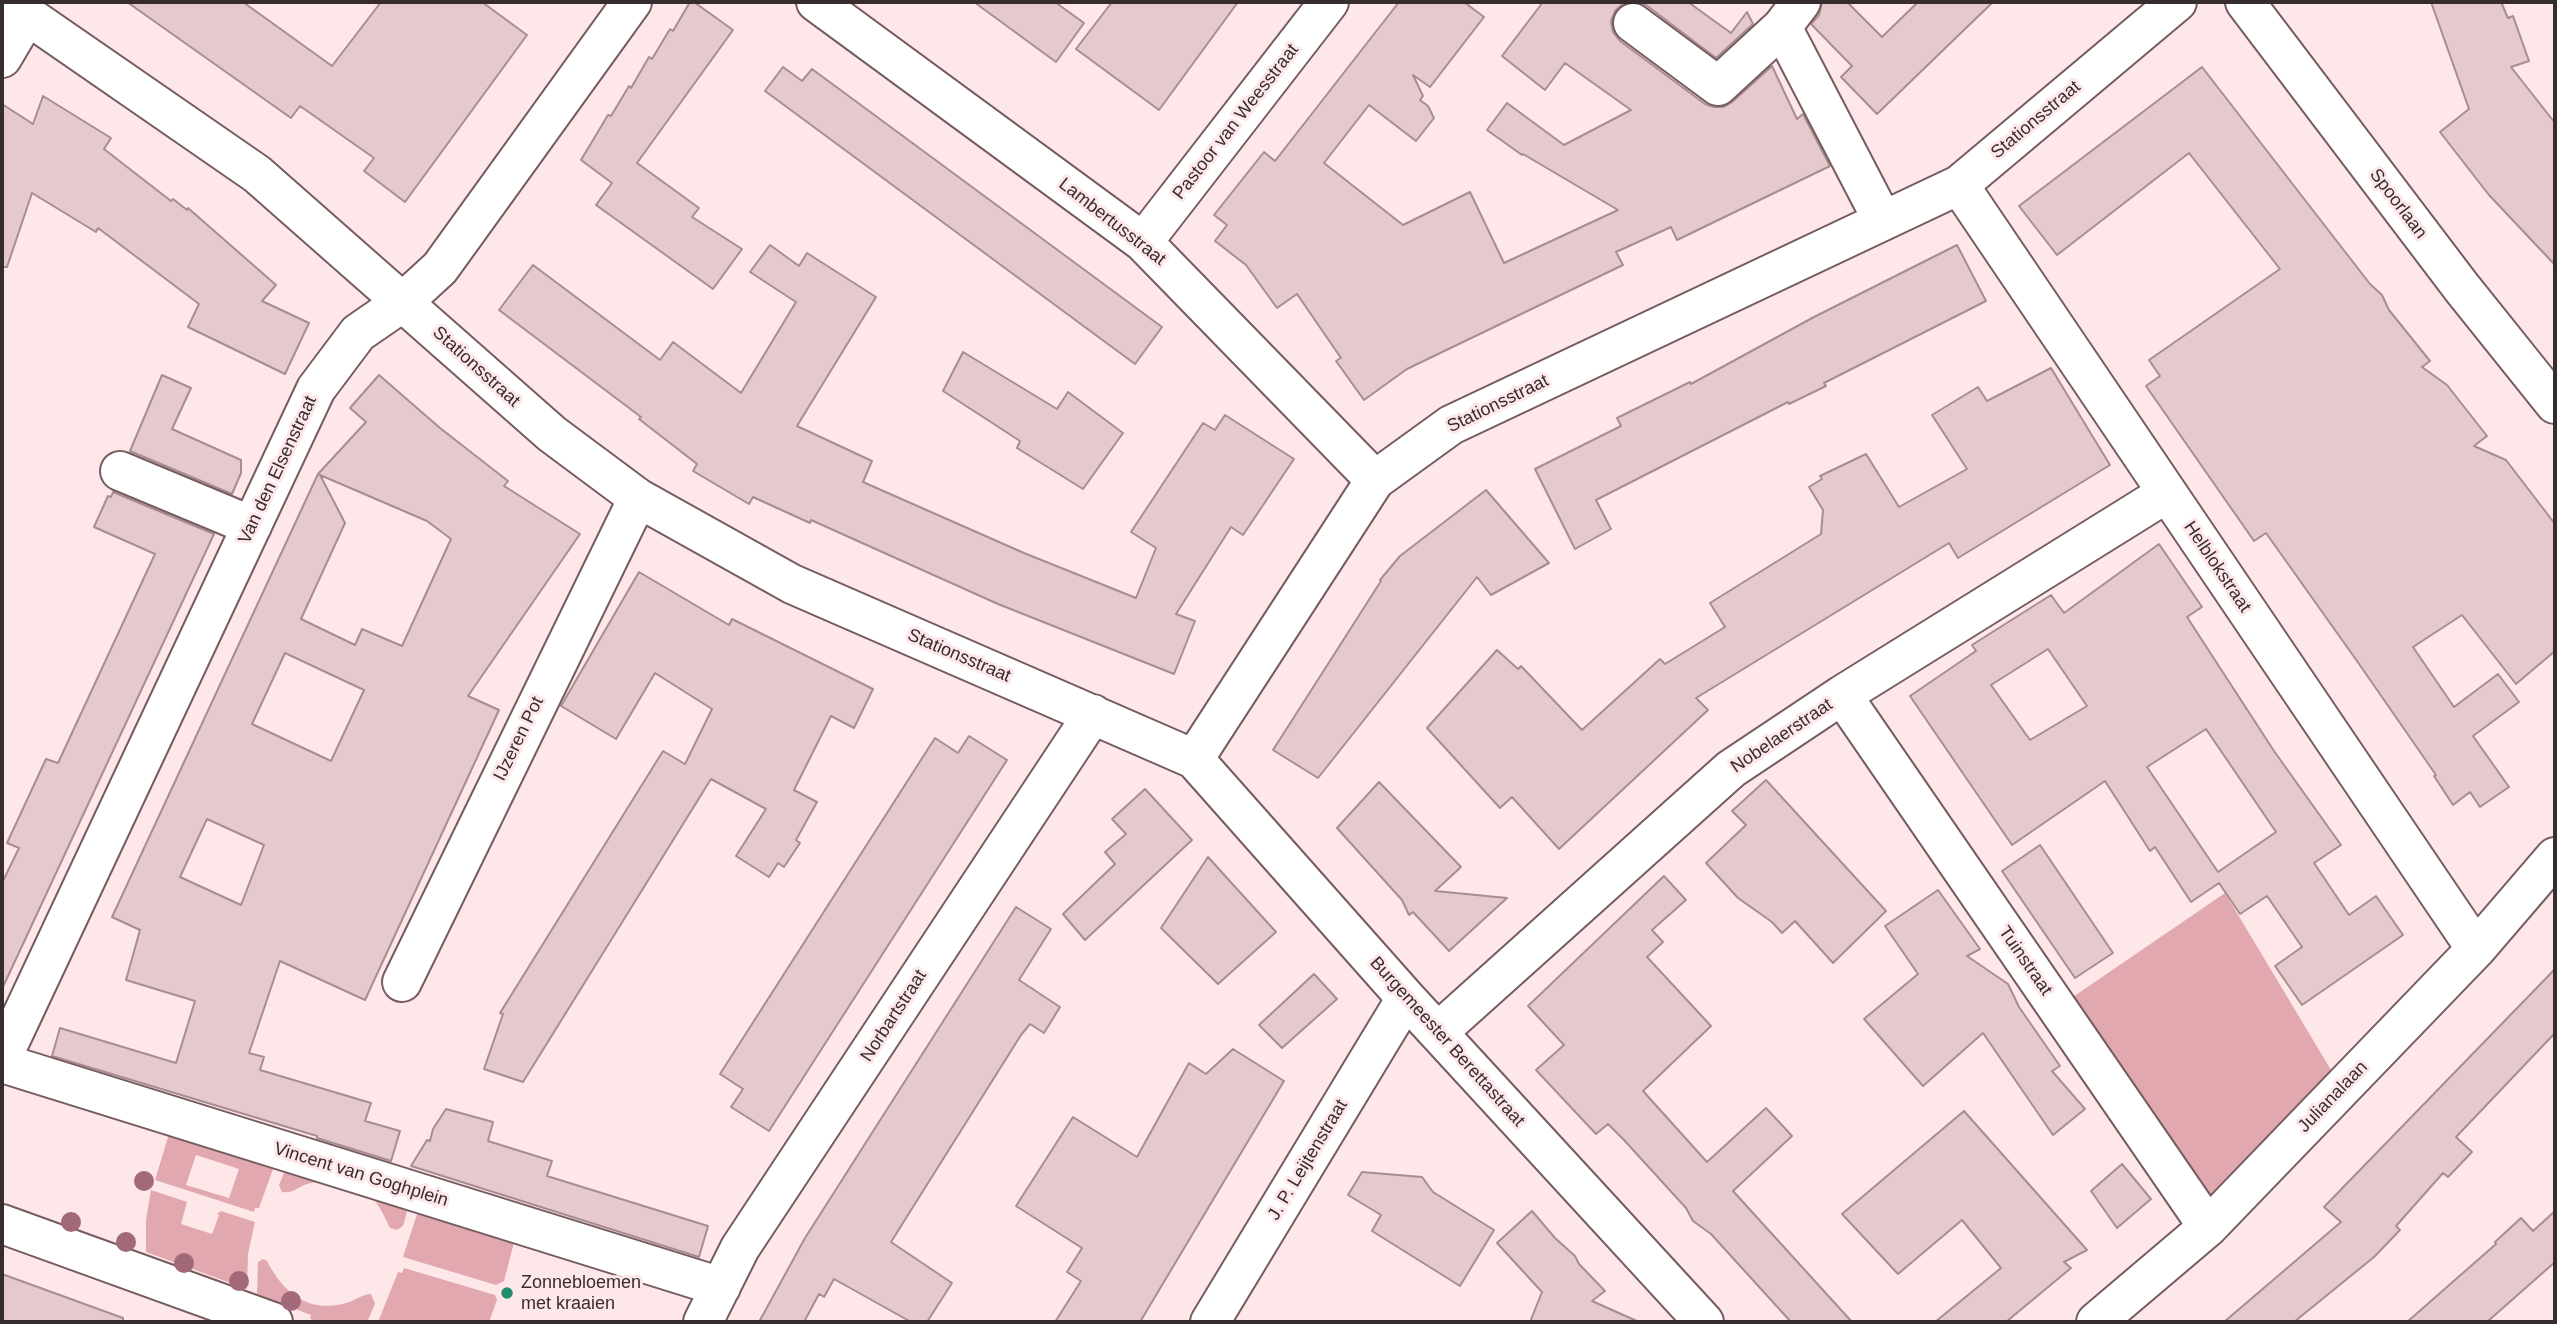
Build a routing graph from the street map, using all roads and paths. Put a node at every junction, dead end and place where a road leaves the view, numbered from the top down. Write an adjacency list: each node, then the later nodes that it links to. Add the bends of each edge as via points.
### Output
1 (632, 2): 13 (street, Van den Elsenstraat, via 440,268)
2 (1329, 2): 12 (street, Pastoor van Weesstraat)
3 (2177, 2): 10 (street, Stationsstraat)
4 (2245, 2): 14 (street, Spoorlaan)
5 (835, 7): 12 (street, Lambertusstraat)
6 (18, 8): 9 (street); 13 (street, Stationsstraat, via 257,174)
7 (1792, 14): 8 (street, via 1718,86); 11 (street)
8 (1633, 23)
9 (2, 58)
10 (1959, 185): 11 (street, Stationsstraat); 17 (street, Helblokstraat)
11 (1884, 221): 16 (street, Stationsstraat, via 1451,425)
12 (1143, 242): 16 (street, Lambertusstraat)
13 (403, 302): 18 (street, Stationsstraat, via 552,434); 19 (street, Van den Elsenstraat, via 358,333 316,389)
14 (2555, 404)
15 (120, 471): 19 (street)
16 (1375, 480): 22 (street, Stationsstraat)
17 (2167, 493): 20 (street, Nobelaerstraat); 24 (street, Helblokstraat)
18 (638, 498): 21 (street, Stationsstraat, via 792,584); 25 (street, IJzeren Pot)
19 (252, 526): 28 (street, Van den Elsenstraat)
20 (1842, 695): 27 (street, Nobelaerstraat, via 1731,769); 30 (street, Tuinstraat)
21 (1093, 714): 22 (street, Stationsstraat); 31 (street, Norbartstraat, via 740,1248)
22 (1194, 760): 26 (street, Burgemeester Berettastraat)
23 (2555, 857): 24 (street, Julianalaan)
24 (2476, 949): 30 (street, Julianalaan)
25 (402, 982)
26 (1406, 998): 27 (street, Burgemeester Berettastraat); 34 (street, J. P. Leijtenstraat)
27 (1438, 1032): 35 (street, Burgemeester Berettastraat)
28 (2, 1061): 31 (street, Vincent van Goghplein)
29 (2, 1224): 32 (street)
30 (2208, 1227): 36 (street, Julianalaan)
31 (721, 1287): 33 (street, Norbartstraat)
32 (273, 1322)
33 (703, 1322)
34 (1210, 1322)
35 (1704, 1322)
36 (2096, 1322)

